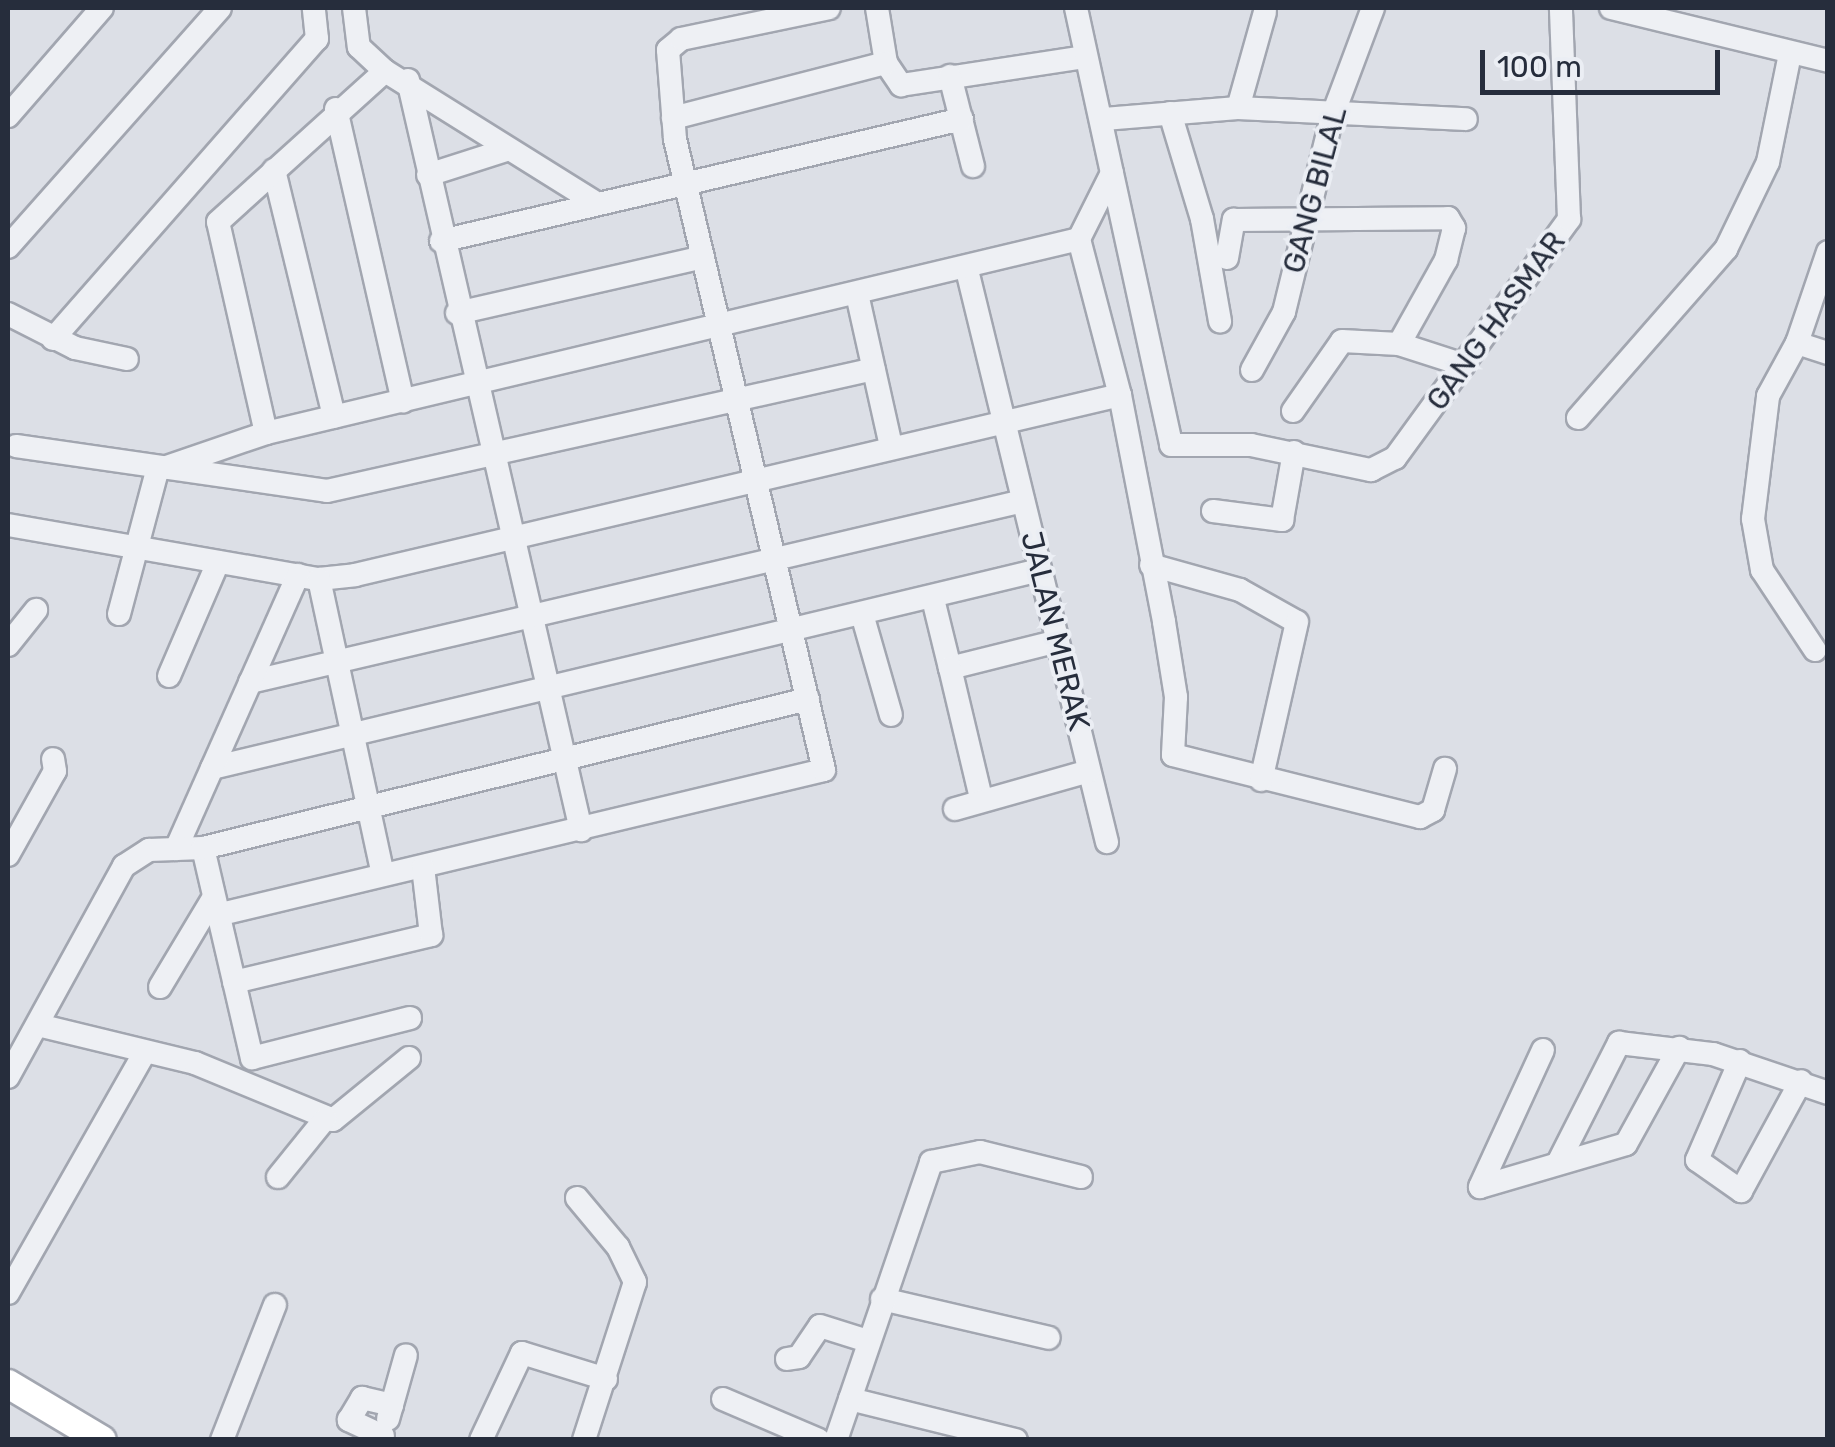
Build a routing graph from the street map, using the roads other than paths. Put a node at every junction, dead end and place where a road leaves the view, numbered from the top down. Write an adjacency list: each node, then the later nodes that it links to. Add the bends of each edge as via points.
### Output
1 (102, 8): 23 (street)
2 (220, 8): 39 (street)
3 (314, 8): 49 (street, via 316,39)
4 (354, 8): 17 (street, via 359,47)
5 (829, 8): 25 (street, via 671,43)
6 (877, 8): 16 (street)
7 (1057, 8): 12 (street)
8 (1372, 8): 24 (street, GANG BILAL)
9 (1561, 8): 54 (street, GANG HASMAR, via 1569,219)
10 (1611, 8): 13 (street)
11 (1265, 12): 20 (street)
12 (1077, 19): 14 (street)
13 (1790, 54): 15 (street); 63 (street, via 1768,162 1726,249)
14 (1084, 57): 18 (street); 27 (street)
15 (1828, 61)
16 (886, 63): 18 (street, via 901,85); 25 (street)
17 (385, 71): 19 (street); 21 (street)
18 (950, 76): 26 (street)
19 (408, 80): 29 (street); 33 (street)
20 (1238, 108): 22 (street); 24 (street)
21 (336, 109): 31 (street); 60 (street)
22 (1170, 114): 27 (street); 47 (street, via 1202,219)
23 (8, 116)
24 (1332, 117): 28 (street); 36 (street, GANG BILAL)
25 (673, 118): 34 (street)
26 (962, 119): 30 (street); 34 (street)
27 (1104, 119): 32 (street)
28 (1466, 119)
29 (506, 150): 33 (street); 35 (street)
30 (974, 166)
31 (274, 170): 62 (street); 65 (street, via 225,214 216,236)
32 (1112, 172): 37 (street); 68 (street, via 1171,445)
33 (428, 175): 38 (street)
34 (686, 188): 35 (street); 41 (street)
35 (598, 204): 38 (street)
36 (1305, 221): 42 (street, via 1234,220); 51 (street, via 1452,221 1446,260); 56 (street, GANG BILAL, via 1284,312)
37 (1079, 239): 43 (street); 58 (street)
38 (441, 241): 45 (street)
39 (8, 246)
40 (1828, 252): 50 (street)
41 (703, 256): 45 (street); 48 (street)
42 (1228, 258)
43 (967, 270): 44 (street); 64 (street, JALAN MERAK)
44 (857, 294): 48 (street); 55 (street)
45 (457, 313): 57 (street)
46 (8, 314): 49 (street)
47 (1220, 321)
48 (720, 328): 57 (street); 59 (street)
49 (54, 339): 53 (street)
50 (1797, 343): 52 (street); 90 (street, via 1768,396 1753,538 1789,620)
51 (1399, 344): 54 (street); 61 (street, via 1342,341)
52 (1828, 353)
53 (127, 358)
54 (1464, 365): 68 (street, GANG HASMAR, via 1382,468)
55 (874, 369): 59 (street); 67 (street)
56 (1252, 370)
57 (476, 386): 60 (street); 69 (street)
58 (1120, 395): 64 (street); 79 (street)
59 (736, 398): 69 (street); 71 (street)
60 (403, 401): 62 (street)
61 (1293, 411)
62 (334, 418): 65 (street)
63 (1578, 418)
64 (1003, 420): 67 (street); 72 (street, JALAN MERAK)
65 (266, 433): 70 (street)
66 (16, 446): 70 (street)
67 (891, 446): 71 (street)
68 (1294, 452): 73 (street, via 1282,520)
69 (493, 456): 70 (street, via 328,491); 75 (street)
70 (161, 468): 76 (street)
71 (757, 480): 75 (street); 77 (street)
72 (1023, 501): 77 (street); 80 (street, JALAN MERAK)
73 (1213, 511)
74 (8, 525): 76 (street)
75 (510, 540): 81 (street); 86 (street)
76 (142, 544): 78 (street); 84 (street)
77 (776, 561): 86 (street); 87 (street)
78 (218, 562): 81 (street); 93 (street)
79 (1150, 566): 104 (street, via 1176,697 1173,756); 104 (street, via 1240,590 1297,622)
80 (1040, 570): 82 (street); 88 (street, JALAN MERAK)
81 (309, 577): 91 (street); 94 (street)
82 (932, 599): 85 (street); 92 (street)
83 (36, 610): 89 (street)
84 (119, 614)
85 (862, 614): 87 (street); 97 (street)
86 (531, 617): 91 (street); 95 (street)
87 (792, 629): 95 (street); 96 (street)
88 (1058, 640): 92 (street); 103 (street, JALAN MERAK)
89 (8, 645)
90 (1815, 650)
91 (335, 662): 94 (street); 98 (street)
92 (950, 668): 105 (street)
93 (169, 676)
94 (250, 682): 101 (street)
95 (548, 688): 98 (street); 100 (street)
96 (808, 699): 100 (street); 108 (street, via 822,772)
97 (890, 715)
98 (351, 734): 101 (street); 106 (street)
99 (53, 758): 112 (street, via 56,771)
100 (563, 759): 106 (street); 108 (street)
101 (212, 768): 111 (street)
102 (1445, 769): 104 (street, via 1433,810 1420,817)
103 (1090, 771): 105 (street); 109 (street, JALAN MERAK)
104 (1261, 780)
105 (981, 798): 107 (street)
106 (367, 804): 110 (street); 114 (street)
107 (955, 809)
108 (581, 830): 113 (street)
109 (1107, 842)
110 (202, 848): 111 (street); 115 (street)
111 (176, 849): 119 (street, via 149,850 124,866)
112 (8, 855)
113 (424, 867): 114 (street); 116 (street, via 431,934)
114 (383, 874): 115 (street)
115 (215, 908): 116 (street); 117 (street)
116 (234, 982): 118 (street, via 252,1058)
117 (160, 987)
118 (410, 1018)
119 (38, 1025): 122 (street); 125 (street)
120 (1679, 1048): 124 (street); 129 (street, via 1634,1139); 129 (street, via 1618,1044)
121 (1543, 1050): 129 (street, via 1480,1187)
122 (144, 1054): 128 (street, via 195,1063); 133 (street)
123 (409, 1058): 128 (street, via 343,1116)
124 (1740, 1061): 126 (street); 126 (street, via 1696,1160 1741,1191)
125 (8, 1077)
126 (1801, 1080): 127 (street)
127 (1828, 1093)
128 (326, 1119): 131 (street)
129 (1558, 1163)
130 (1080, 1177): 134 (street, via 980,1152 930,1162)
131 (278, 1178)
132 (577, 1198): 140 (street, via 618,1247 635,1282)
133 (8, 1293)
134 (882, 1299): 136 (street); 137 (street)
135 (274, 1305): 147 (street)
136 (1049, 1338)
137 (868, 1341): 139 (street, via 820,1326 799,1357); 142 (street)
138 (406, 1355): 144 (street)
139 (787, 1360)
140 (606, 1378): 148 (street, via 522,1353); 149 (street)
141 (8, 1384): 146 (main road)
142 (850, 1398): 151 (street); 152 (street)
143 (723, 1399): 150 (street)
144 (392, 1405): 145 (street); 145 (street, via 362,1398 349,1420)
145 (382, 1438)
146 (102, 1440)
147 (222, 1440)
148 (480, 1440)
149 (584, 1440)
150 (819, 1440)
151 (836, 1440)
152 (1016, 1440)

